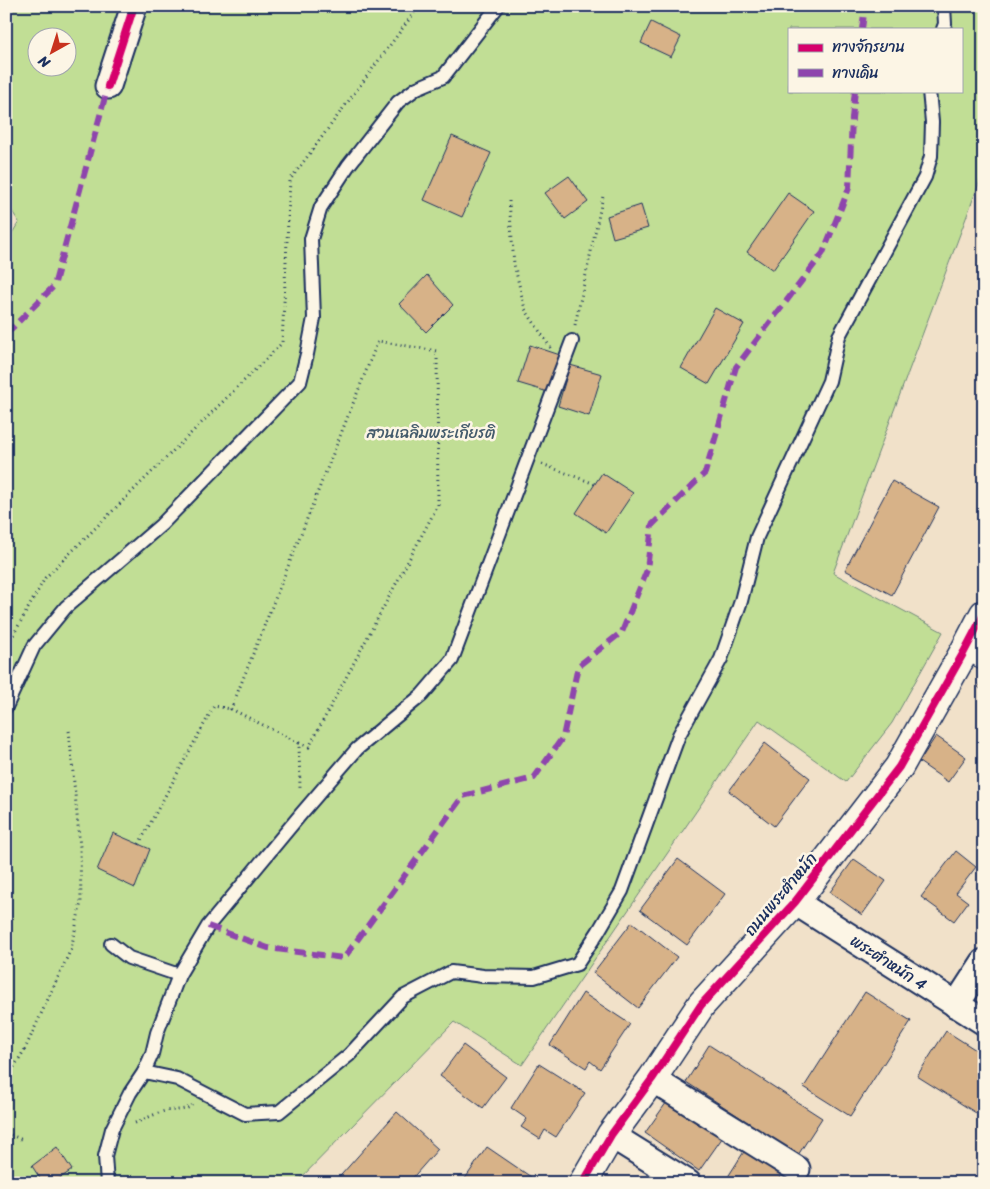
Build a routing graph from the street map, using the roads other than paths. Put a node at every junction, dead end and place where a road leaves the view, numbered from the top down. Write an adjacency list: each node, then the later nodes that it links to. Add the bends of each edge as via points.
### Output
1 (134, 6): 5 (street)
2 (498, 6): 10 (lane, via 443,77 418,88 398,102 321,207 311,238 314,318 300,382 161,525 66,607 34,646)
3 (944, 6): 4 (lane)
4 (943, 28)
5 (108, 86)
6 (929, 92): 17 (lane, via 932,156 925,177 839,336 829,381 757,537 741,601 721,659 679,735 622,892 577,964 534,977 451,972 403,997 349,1055 279,1112 245,1114 177,1078)
7 (572, 341): 14 (lane, via 452,660 422,695 357,749 300,814 208,926)
8 (984, 614): 9 (street, ถนนพระตำหนัก)
9 (974, 658): 11 (street, ถนนพระตำหนัก, via 899,767)
10 (6, 707)
11 (795, 902): 15 (street, พระตำหนัก 4); 18 (street, ถนนพระตำหนัก, via 701,1005)
12 (111, 944): 14 (lane, via 129,958)
13 (984, 962): 15 (street)
14 (179, 975): 17 (lane)
15 (956, 1005): 16 (street, พระตำหนัก 4)
16 (984, 1022)
17 (144, 1072): 21 (lane, via 112,1128 105,1156)
18 (652, 1079): 19 (street, ถนนพระตำหนัก); 20 (street)
19 (611, 1135): 22 (street, ถนนพระตำหนัก); 23 (street)
20 (797, 1169)
21 (107, 1183)
22 (584, 1183)
23 (688, 1183)

